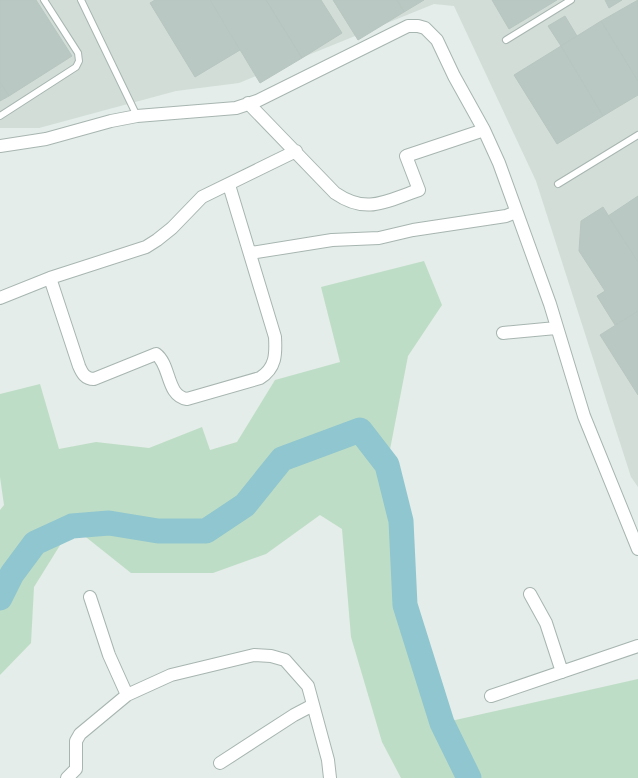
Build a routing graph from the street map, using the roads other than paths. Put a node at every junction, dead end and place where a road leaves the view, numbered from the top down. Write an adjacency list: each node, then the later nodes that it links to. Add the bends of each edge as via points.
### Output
1 (44, 0): 6 (lane, via 78,52 79,61 76,66)
2 (80, 0): 7 (lane)
3 (570, 0): 4 (lane)
4 (506, 40)
5 (248, 103): 7 (street, via 236,108); 8 (street, via 257,101 408,26 418,26 425,28 437,40); 11 (street)
6 (0, 116)
7 (137, 116): 10 (street, via 46,139)
8 (484, 130): 11 (street, via 406,156 419,190 371,205 359,205 335,193); 14 (street)
9 (638, 135): 12 (lane)
10 (0, 146)
11 (296, 151): 13 (street)
12 (558, 184)
13 (229, 185): 15 (street); 16 (street, via 202,197 172,228 146,247)
14 (516, 212): 15 (street, via 506,216 379,238 332,240); 18 (street, via 550,304)
15 (251, 253): 16 (street, via 275,337 275,358 272,367 260,378 187,400 179,398 162,360 156,354 94,379 85,377)
16 (50, 278): 17 (street)
17 (0, 298)
18 (556, 328): 19 (street); 20 (street, via 584,416)
19 (503, 333)
20 (638, 549)
21 (530, 594): 24 (street, via 546,623)
22 (90, 597): 25 (street, via 109,655)
23 (638, 646): 24 (street)
24 (562, 672): 26 (street)
25 (127, 695): 27 (street, via 171,676 254,655 285,660 308,686); 29 (street, via 80,734 76,747 76,768)
26 (491, 696)
27 (313, 705): 28 (street); 30 (street, via 328,760)
28 (220, 763)
29 (67, 778)
30 (330, 778)

